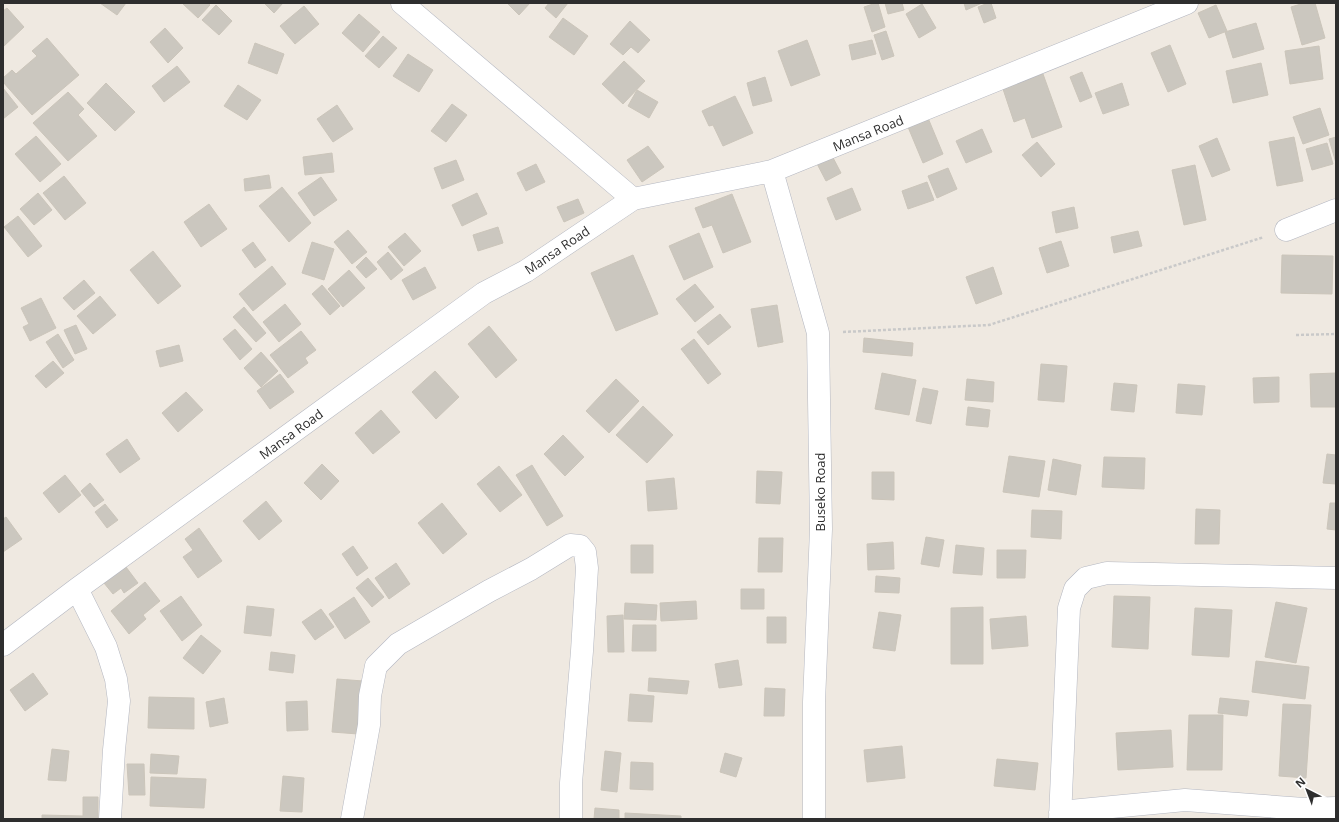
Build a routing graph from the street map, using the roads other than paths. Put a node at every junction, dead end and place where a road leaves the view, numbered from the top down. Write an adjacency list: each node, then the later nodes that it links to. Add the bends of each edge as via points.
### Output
1 (402, 3): 4 (street)
2 (1178, 5): 3 (street, Mansa Road)
3 (772, 171): 4 (street, Mansa Road); 15 (street, Buseko Road, via 818,333 821,530 814,702)
4 (633, 199): 8 (street, Mansa Road, via 526,271 484,293)
5 (1336, 210): 6 (street)
6 (1286, 230)
7 (1336, 578): 11 (street, via 1107,573 1086,578 1075,589 1069,608)
8 (77, 589): 9 (street, Mansa Road); 12 (street, via 106,647 116,679 119,701)
9 (3, 644)
10 (1336, 808): 11 (street, via 1304,809 1185,800)
11 (1060, 816)
12 (110, 819)
13 (352, 819): 14 (street, via 369,725 370,696 376,666 398,644 570,545 580,546 585,552 587,568 571,783)
14 (571, 819)
15 (814, 819)

